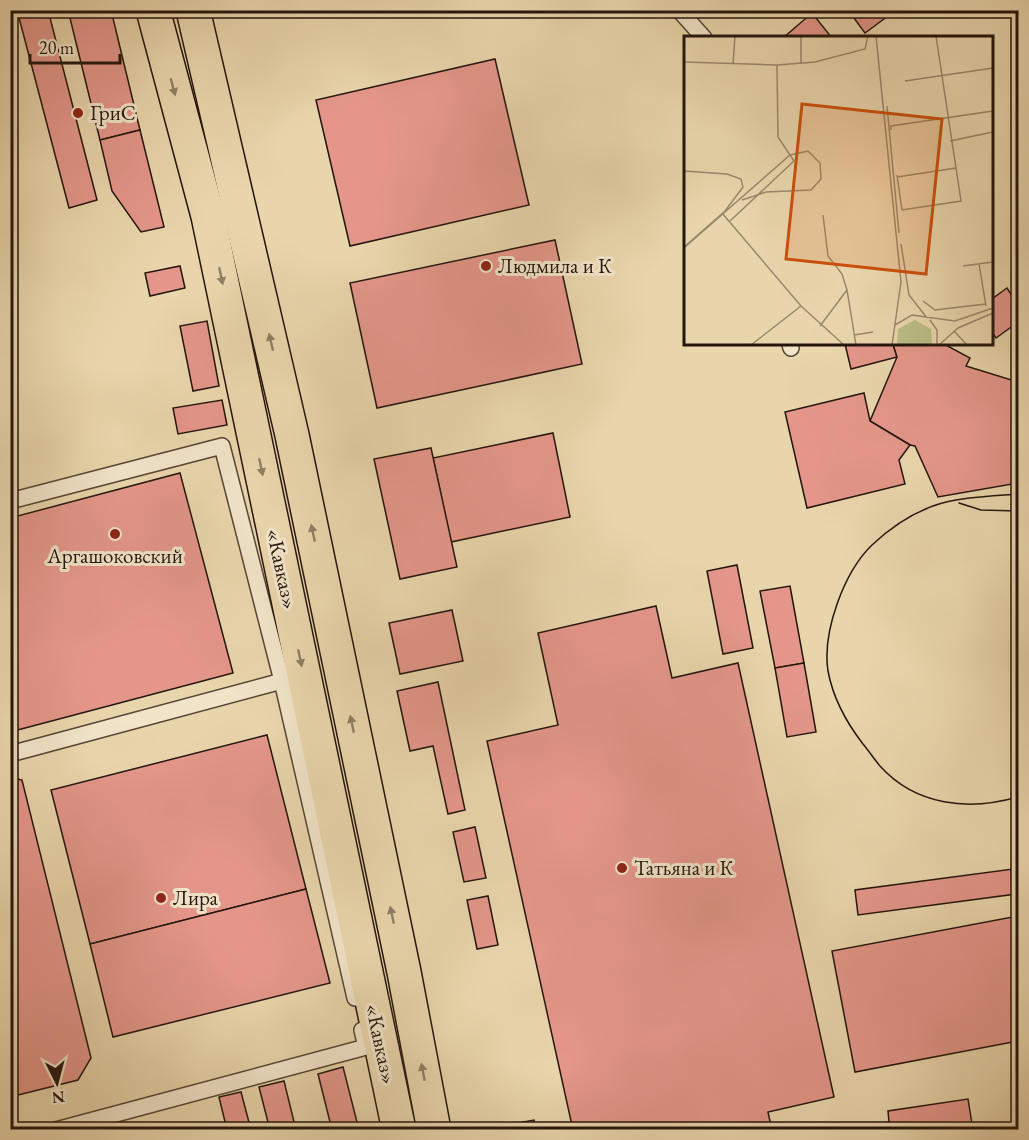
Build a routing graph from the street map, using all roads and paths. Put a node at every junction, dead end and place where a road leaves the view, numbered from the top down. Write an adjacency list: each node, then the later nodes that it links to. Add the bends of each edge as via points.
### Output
1 (153, 10): 9 (main road, «Кавказ», one-way to 9, via 208,216)
2 (193, 10): 10 (main road, «Кавказ», one-way to 2, via 292,435)
3 (679, 10): 4 (lane)
4 (702, 36)
5 (10, 501): 6 (lane, via 222,446)
6 (282, 681): 7 (lane); 8 (lane, via 366,1047)
7 (10, 754)
8 (56, 1130)
9 (399, 1130)
10 (434, 1130)

